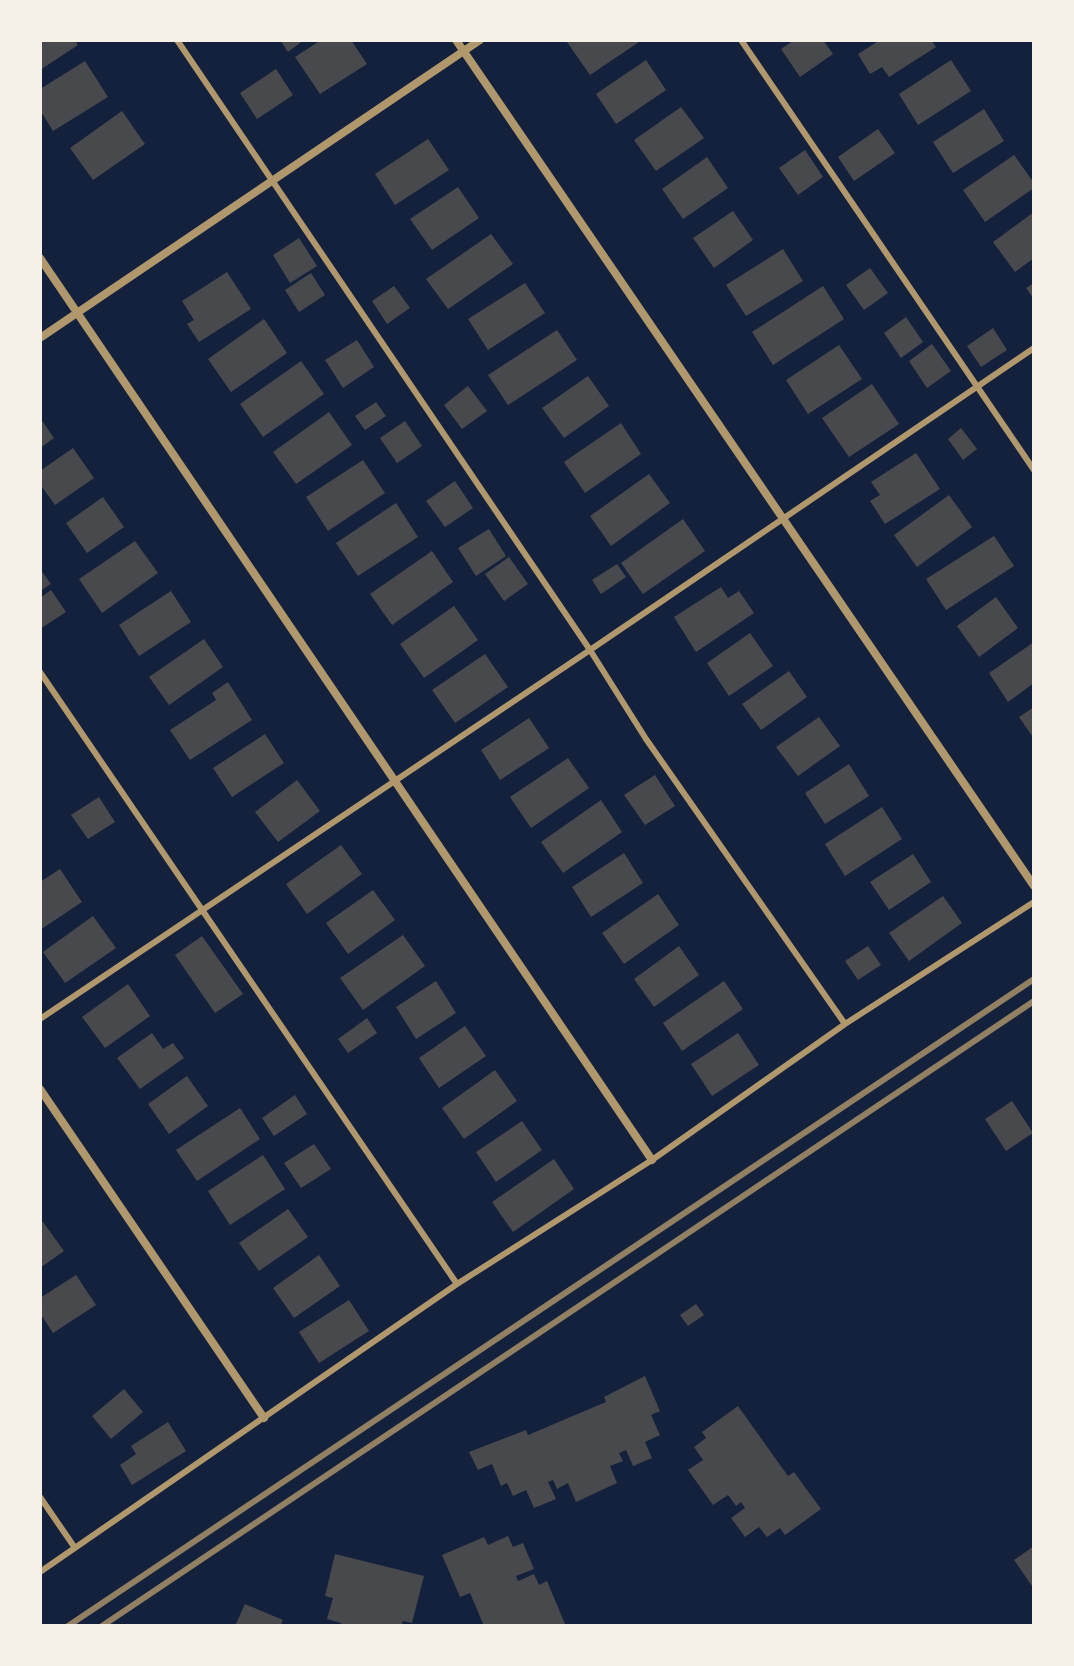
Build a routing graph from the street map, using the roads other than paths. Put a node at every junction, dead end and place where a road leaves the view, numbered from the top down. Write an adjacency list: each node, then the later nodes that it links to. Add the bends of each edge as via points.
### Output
1 (177, 40): 6 (lane)
2 (456, 40): 5 (street)
3 (480, 40): 5 (street)
4 (741, 40): 11 (lane)
5 (464, 51): 6 (street); 13 (street)
6 (272, 182): 8 (street); 14 (lane)
7 (40, 258): 8 (street)
8 (77, 313): 9 (street); 16 (street)
9 (40, 338)
10 (1034, 348): 11 (lane)
11 (977, 386): 12 (lane); 13 (lane)
12 (1034, 470)
13 (783, 519): 14 (lane); 17 (street)
14 (590, 650): 16 (lane); 21 (lane)
15 (40, 672): 19 (lane)
16 (396, 780): 19 (lane); 23 (street)
17 (1034, 886)
18 (1034, 902): 21 (lane)
19 (203, 911): 20 (lane); 24 (lane)
20 (40, 1019)
21 (845, 1024): 23 (lane)
22 (40, 1089): 25 (street)
23 (652, 1160): 24 (lane)
24 (457, 1284): 25 (lane)
25 (264, 1418): 27 (lane)
26 (40, 1497): 27 (lane)
27 (75, 1548): 28 (lane)
28 (40, 1572)

